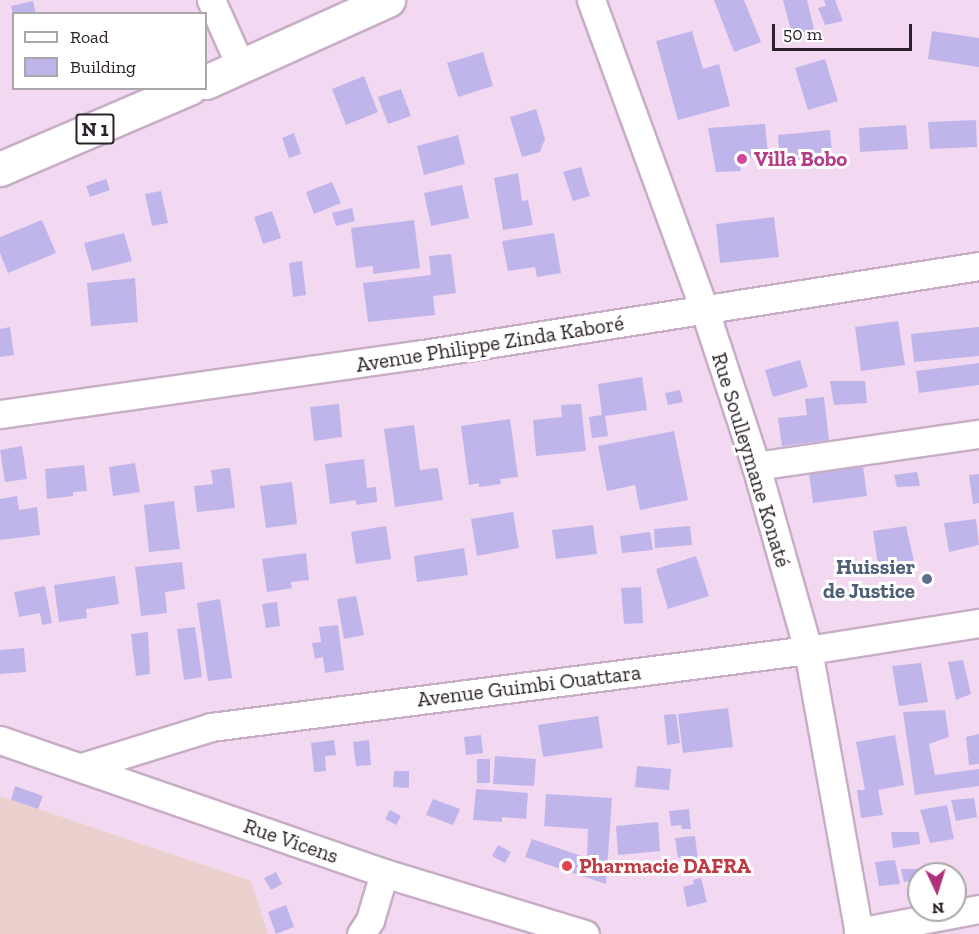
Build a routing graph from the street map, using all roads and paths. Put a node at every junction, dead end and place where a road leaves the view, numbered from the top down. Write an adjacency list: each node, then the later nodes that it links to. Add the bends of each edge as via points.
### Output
1 (211, 0): 4 (street)
2 (388, 0): 4 (highway)
3 (591, 0): 9 (street, Rue Soulleymane Konaté)
4 (241, 66): 5 (highway)
5 (207, 81)
6 (184, 90): 7 (highway, N 1)
7 (0, 169)
8 (979, 266): 9 (street, Avenue Philippe Zinda Kaboré)
9 (705, 311): 10 (street, Avenue Philippe Zinda Kaboré); 12 (street, Rue Soulleymane Konaté)
10 (0, 414)
11 (979, 434): 12 (street)
12 (756, 466): 14 (street, Rue Soulleymane Konaté)
13 (979, 623): 14 (street, Avenue Guimbi Ouattara)
14 (808, 650): 16 (street, Avenue Guimbi Ouattara, via 211,727); 20 (street, Rue Soulleymane Konaté)
15 (0, 740): 16 (street, Rue Vicens)
16 (82, 767): 17 (street, Rue Vicens)
17 (384, 873): 19 (street); 21 (street, Rue Vicens)
18 (979, 909): 20 (street)
19 (368, 929)
20 (858, 933)
21 (585, 934)

